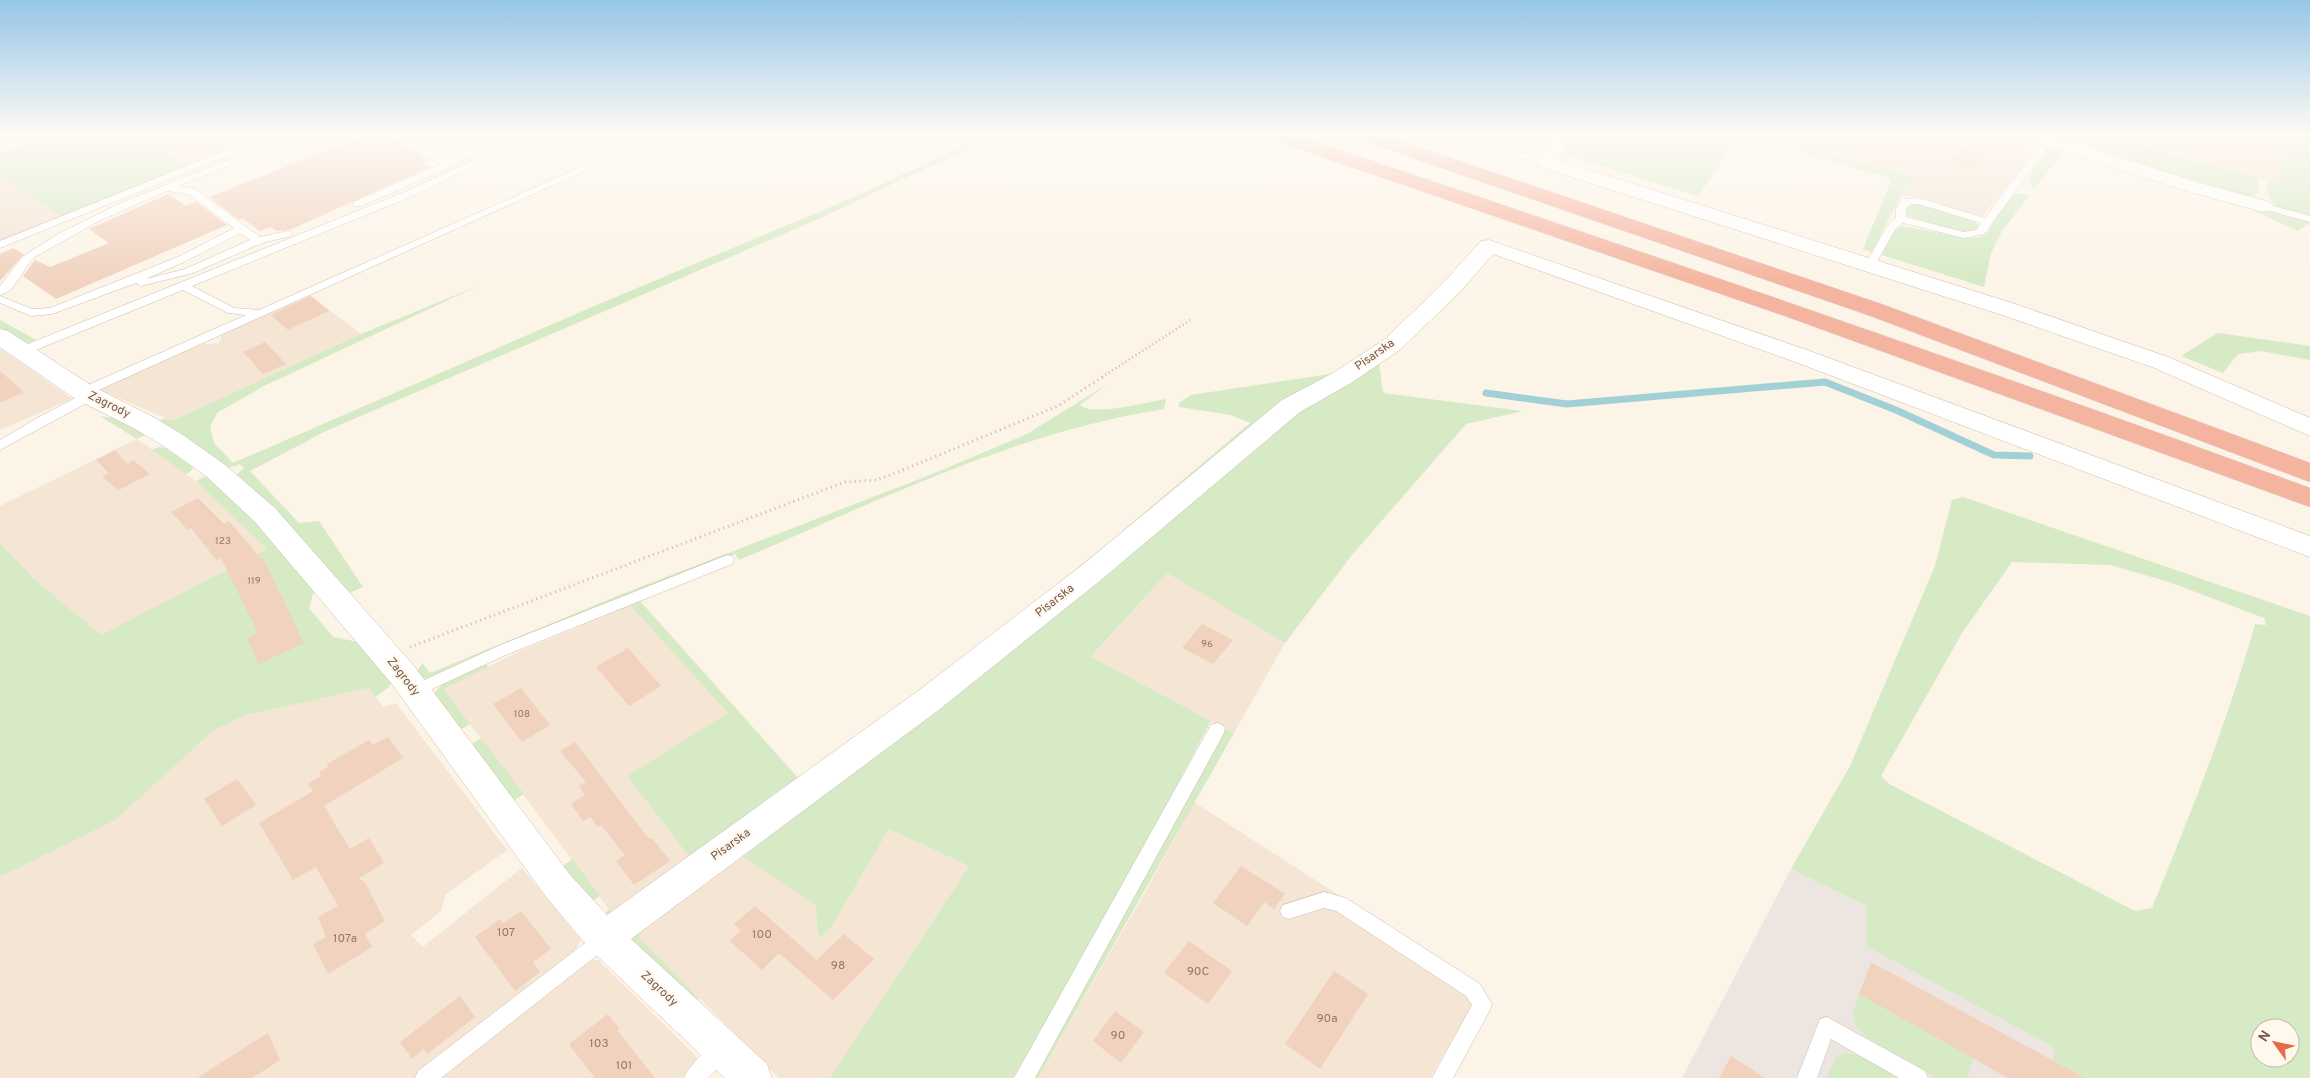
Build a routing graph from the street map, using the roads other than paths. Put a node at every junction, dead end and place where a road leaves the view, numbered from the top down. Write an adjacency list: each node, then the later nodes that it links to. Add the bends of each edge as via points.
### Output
1 (150, 184): 20 (lane)
2 (177, 184): 12 (lane)
3 (196, 184): 13 (lane)
4 (400, 184): 19 (lane, via 290,233)
5 (428, 184): 23 (lane)
6 (549, 184): 26 (lane)
7 (1424, 184): 32 (highway, via 2022,391)
8 (1509, 184): 31 (highway, via 1868,307)
9 (1614, 184): 21 (street)
10 (2015, 184): 17 (lane)
11 (2186, 184): 14 (street)
12 (168, 188): 13 (lane); 24 (lane, via 101,216 39,250 23,261 13,280)
13 (191, 191): 18 (lane)
14 (2263, 206): 16 (lane)
15 (1901, 219): 17 (lane, via 1964,235 1980,232); 17 (lane, via 1902,204 1912,200); 21 (lane, via 1892,226)
16 (2310, 219)
17 (1987, 222)
18 (242, 228): 19 (lane); 22 (lane)
19 (258, 241): 22 (lane, via 171,276)
20 (0, 245)
21 (1870, 265): 29 (street, via 2160,362)
22 (126, 283): 25 (lane, via 74,304 42,312 31,313)
23 (182, 285): 26 (lane, via 232,311); 27 (lane)
24 (0, 292)
25 (0, 299)
26 (261, 312): 28 (lane)
27 (11, 344): 28 (street, Zagrody)
28 (87, 394): 30 (lane); 35 (street, Zagrody, via 174,441 248,499)
29 (2310, 428)
30 (0, 446)
31 (2310, 473)
32 (2310, 498)
33 (2310, 548): 38 (street, Pisarska, via 1735,330 1489,246 1393,344 1342,378 1291,406 1092,573 929,700)
34 (727, 560): 35 (lane, via 503,650)
35 (414, 691): 38 (street, Zagrody, via 559,887)
36 (1217, 730): 43 (lane)
37 (1290, 911): 44 (lane, via 1324,900 1340,904 1473,990 1483,1004)
38 (604, 938): 39 (street, Zagrody); 40 (lane)
39 (724, 1050): 41 (lane); 42 (street, Zagrody)
40 (426, 1078)
41 (694, 1078)
42 (753, 1078)
43 (1024, 1078)
44 (1442, 1078)
45 (1807, 1078): 46 (lane, via 1827,1026)
46 (1918, 1078)

